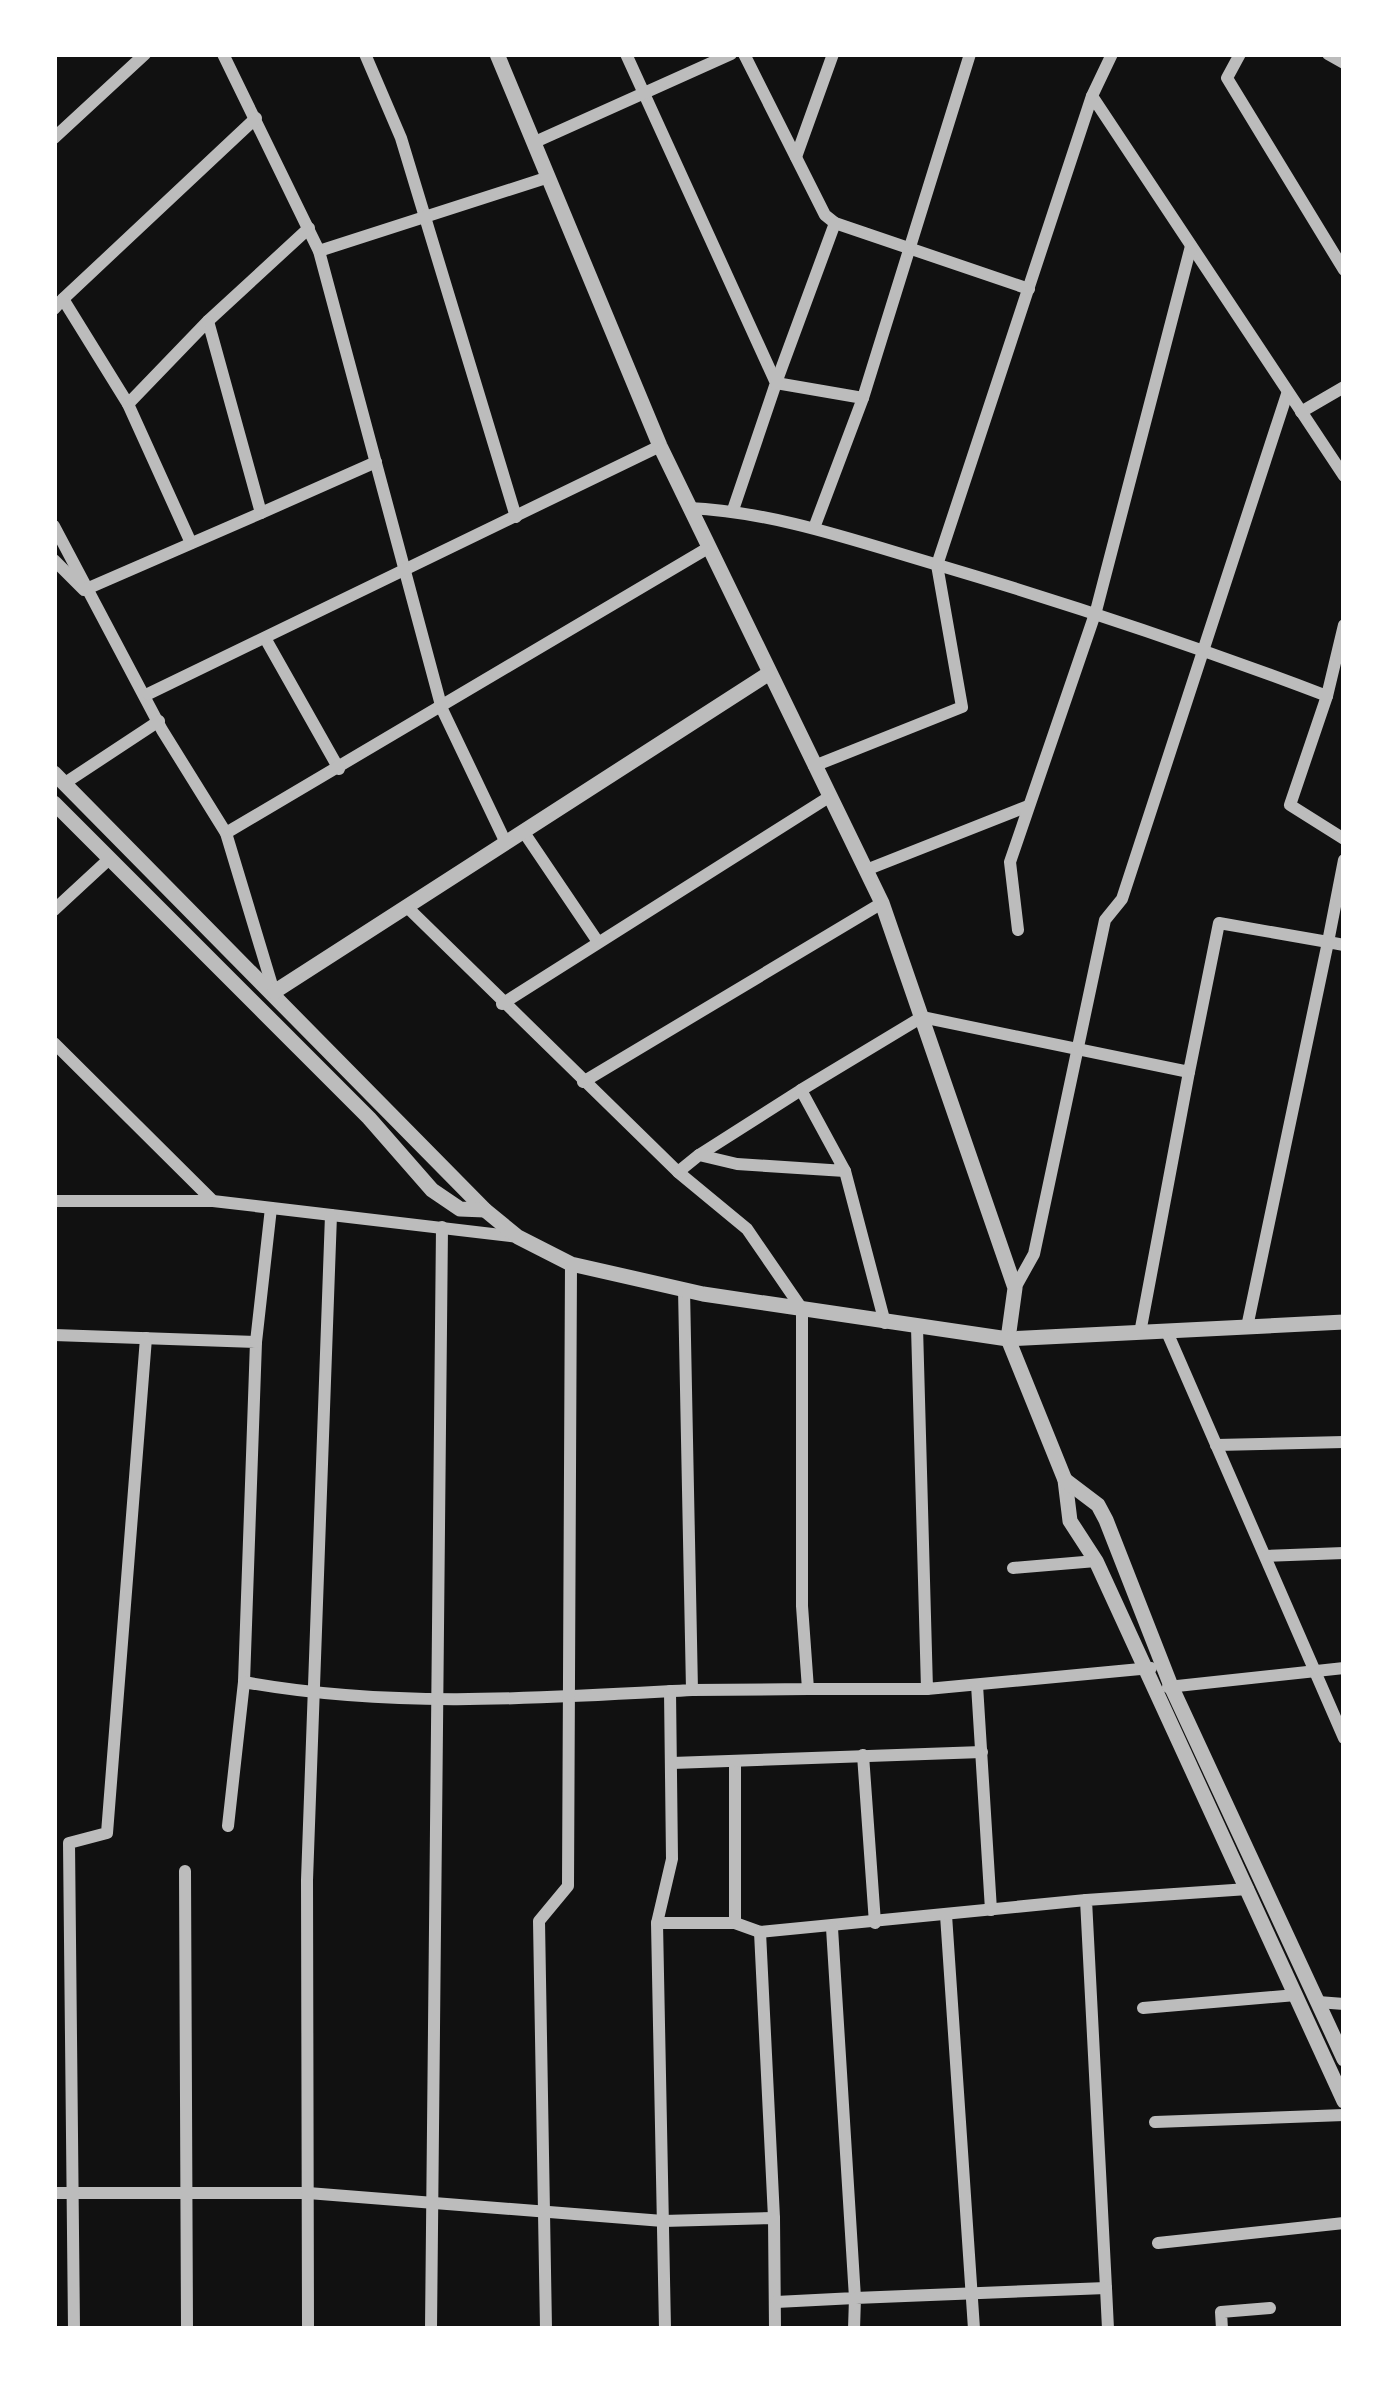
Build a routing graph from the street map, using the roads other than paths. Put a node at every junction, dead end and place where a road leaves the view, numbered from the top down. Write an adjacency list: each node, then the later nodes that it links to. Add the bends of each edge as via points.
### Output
1 (145, 54): 17 (street)
2 (223, 54): 16 (street)
3 (365, 54): 21 (street)
4 (496, 54): 18 (street)
5 (626, 54): 14 (street)
6 (731, 54): 14 (street)
7 (745, 54): 19 (street)
8 (833, 54): 19 (street)
9 (970, 54): 25 (street)
10 (1112, 54): 15 (street)
11 (1240, 54): 27 (street, via 1227,77)
12 (1328, 54): 13 (street)
13 (1344, 63)
14 (644, 93): 18 (street); 31 (street)
15 (1092, 96): 24 (street); 28 (street)
16 (256, 118): 23 (street); 29 (street)
17 (54, 138)
18 (535, 142): 20 (street)
19 (796, 157): 22 (street)
20 (549, 177): 21 (street); 37 (street)
21 (426, 219): 26 (street); 43 (street)
22 (835, 223): 25 (street); 31 (street)
23 (309, 227): 26 (street); 30 (street)
24 (1191, 246): 33 (street); 52 (street)
25 (907, 250): 28 (street); 34 (street)
26 (319, 251): 38 (street)
27 (1344, 270)
28 (1029, 289): 49 (street)
29 (59, 304): 35 (street)
30 (208, 321): 35 (street); 42 (street)
31 (776, 383): 34 (street); 41 (street)
32 (1344, 387): 36 (street)
33 (1287, 394): 36 (street); 55 (street)
34 (863, 398): 45 (street)
35 (128, 404): 46 (street)
36 (1301, 412): 39 (street)
37 (660, 446): 40 (street); 43 (street)
38 (376, 462): 42 (street); 50 (street)
39 (1344, 476)
40 (689, 508): 41 (street); 47 (street)
41 (734, 510): 45 (street)
42 (261, 513): 46 (street)
43 (516, 517): 50 (street)
44 (54, 526): 51 (street)
45 (814, 528): 49 (street)
46 (191, 543): 51 (street)
47 (709, 548): 56 (street); 59 (street)
48 (54, 560): 51 (street)
49 (938, 565): 52 (street); 61 (street, via 962,707)
50 (406, 570): 54 (street); 59 (street)
51 (84, 590): 57 (street)
52 (1096, 611): 55 (street); 66 (street)
53 (1344, 625): 58 (street)
54 (265, 638): 57 (street); 62 (street)
55 (1207, 651): 58 (street); 84 (street, via 1122,899 1105,920)
56 (768, 674): 61 (street); 67 (street)
57 (148, 694): 60 (street)
58 (1327, 696): 69 (street, via 1289,805)
59 (442, 709): 62 (street); 70 (street)
60 (159, 722): 63 (street); 68 (street)
61 (814, 766): 64 (street)
62 (339, 769): 68 (street)
63 (59, 778): 81 (street)
64 (829, 797): 73 (street); 79 (street)
65 (54, 803): 72 (street)
66 (1028, 806): 73 (street); 77 (street, via 1010,862)
67 (524, 831): 70 (street); 79 (street)
68 (226, 833): 81 (street)
69 (1344, 839)
70 (506, 843): 75 (street)
71 (1344, 860): 78 (street)
72 (107, 861): 76 (street); 95 (street, via 428,1186 460,1209)
73 (866, 870): 74 (street)
74 (882, 904): 83 (street); 87 (street)
75 (407, 907): 81 (street); 82 (street)
76 (54, 910)
77 (1018, 930)
78 (1328, 942): 80 (street); 86 (street, via 1219,923); 106 (street)
79 (598, 943): 82 (street)
80 (1344, 945)
81 (274, 992): 95 (street)
82 (502, 1004): 87 (street)
83 (922, 1017): 84 (street); 88 (street); 100 (street)
84 (1078, 1047): 86 (street); 100 (street, via 1034,1254)
85 (56, 1048): 93 (street)
86 (1190, 1072): 108 (street)
87 (583, 1082): 91 (street)
88 (801, 1090): 89 (street); 90 (street)
89 (699, 1155): 90 (street); 91 (street)
90 (844, 1171): 104 (street)
91 (678, 1172): 102 (street, via 747,1229)
92 (54, 1201): 93 (street)
93 (213, 1201): 94 (street)
94 (271, 1208): 96 (street); 112 (street)
95 (485, 1210): 98 (street)
96 (332, 1215): 97 (street); 131 (street)
97 (442, 1227): 98 (street); 133 (street)
98 (518, 1237): 99 (street)
99 (571, 1264): 101 (street); 132 (street)
100 (1016, 1288): 111 (street)
101 (684, 1289): 102 (street); 129 (street)
102 (802, 1309): 104 (street); 127 (street)
103 (1344, 1322): 106 (street)
104 (885, 1323): 105 (street)
105 (917, 1327): 111 (street); 128 (street)
106 (1247, 1327): 107 (street)
107 (1167, 1331): 108 (street); 114 (street)
108 (1140, 1333): 111 (street)
109 (54, 1335): 110 (street)
110 (146, 1338): 112 (street); 161 (street, via 107,1833 69,1844)
111 (1008, 1340): 115 (street)
112 (256, 1342): 124 (street)
113 (1344, 1442): 114 (street)
114 (1216, 1445): 118 (street)
115 (1065, 1480): 117 (street, via 1098,1505); 119 (street, via 1070,1521)
116 (1344, 1553): 118 (street)
117 (1120, 1554): 119 (street); 121 (street)
118 (1266, 1556): 123 (street)
119 (1096, 1561): 120 (street); 121 (street)
120 (1013, 1568)
121 (1154, 1667): 125 (street); 126 (street)
122 (1344, 1668): 123 (street)
123 (1312, 1670): 126 (street); 134 (street)
124 (244, 1682): 131 (street); 139 (street)
125 (977, 1685): 128 (street); 135 (street)
126 (1163, 1687): 141 (street); 150 (street)
127 (808, 1689): 128 (street); 129 (street)
128 (927, 1689)
129 (692, 1690): 130 (street)
130 (670, 1691): 132 (street); 138 (street)
131 (314, 1695): 133 (street); 162 (street)
132 (571, 1696): 133 (street); 165 (street, via 568,1886 538,1921)
133 (435, 1698): 164 (street)
134 (1344, 1738)
135 (982, 1752): 136 (street); 143 (street)
136 (863, 1755): 137 (street); 147 (street)
137 (735, 1761): 138 (street); 146 (street)
138 (672, 1762): 145 (street, via 672,1859)
139 (228, 1826)
140 (185, 1871): 163 (street)
141 (1248, 1889): 142 (street); 151 (street)
142 (1085, 1900): 143 (street); 170 (street)
143 (991, 1910): 144 (street)
144 (946, 1915): 147 (street); 171 (street)
145 (657, 1923): 146 (street); 167 (street)
146 (735, 1923): 149 (street)
147 (875, 1923): 148 (street)
148 (832, 1928): 149 (street); 172 (street)
149 (760, 1932): 166 (street)
150 (1295, 1948): 151 (street); 153 (street)
151 (1277, 1954): 152 (street)
152 (1296, 1995): 155 (street); 157 (street)
153 (1318, 2002): 154 (street); 156 (street)
154 (1344, 2004)
155 (1143, 2008)
156 (1344, 2059)
157 (1344, 2101)
158 (1344, 2115): 159 (street)
159 (1155, 2122)
160 (54, 2193): 161 (street)
161 (70, 2194): 163 (street); 175 (street)
162 (308, 2194): 163 (street); 164 (street); 177 (street)
163 (185, 2196): 176 (street)
164 (432, 2207): 165 (street); 178 (street)
165 (544, 2214): 167 (street); 179 (street)
166 (774, 2218): 167 (street); 173 (street)
167 (663, 2221): 180 (street)
168 (1344, 2223): 169 (street)
169 (1158, 2243)
170 (1106, 2288): 171 (street); 184 (street)
171 (973, 2293): 172 (street); 183 (street)
172 (855, 2298): 173 (street); 182 (street)
173 (776, 2302): 181 (street)
174 (1270, 2308): 185 (street, via 1221,2312)
175 (74, 2329)
176 (188, 2329)
177 (308, 2329)
178 (431, 2329)
179 (546, 2329)
180 (665, 2329)
181 (776, 2329)
182 (854, 2329)
183 (974, 2329)
184 (1108, 2329)
185 (1222, 2329)

